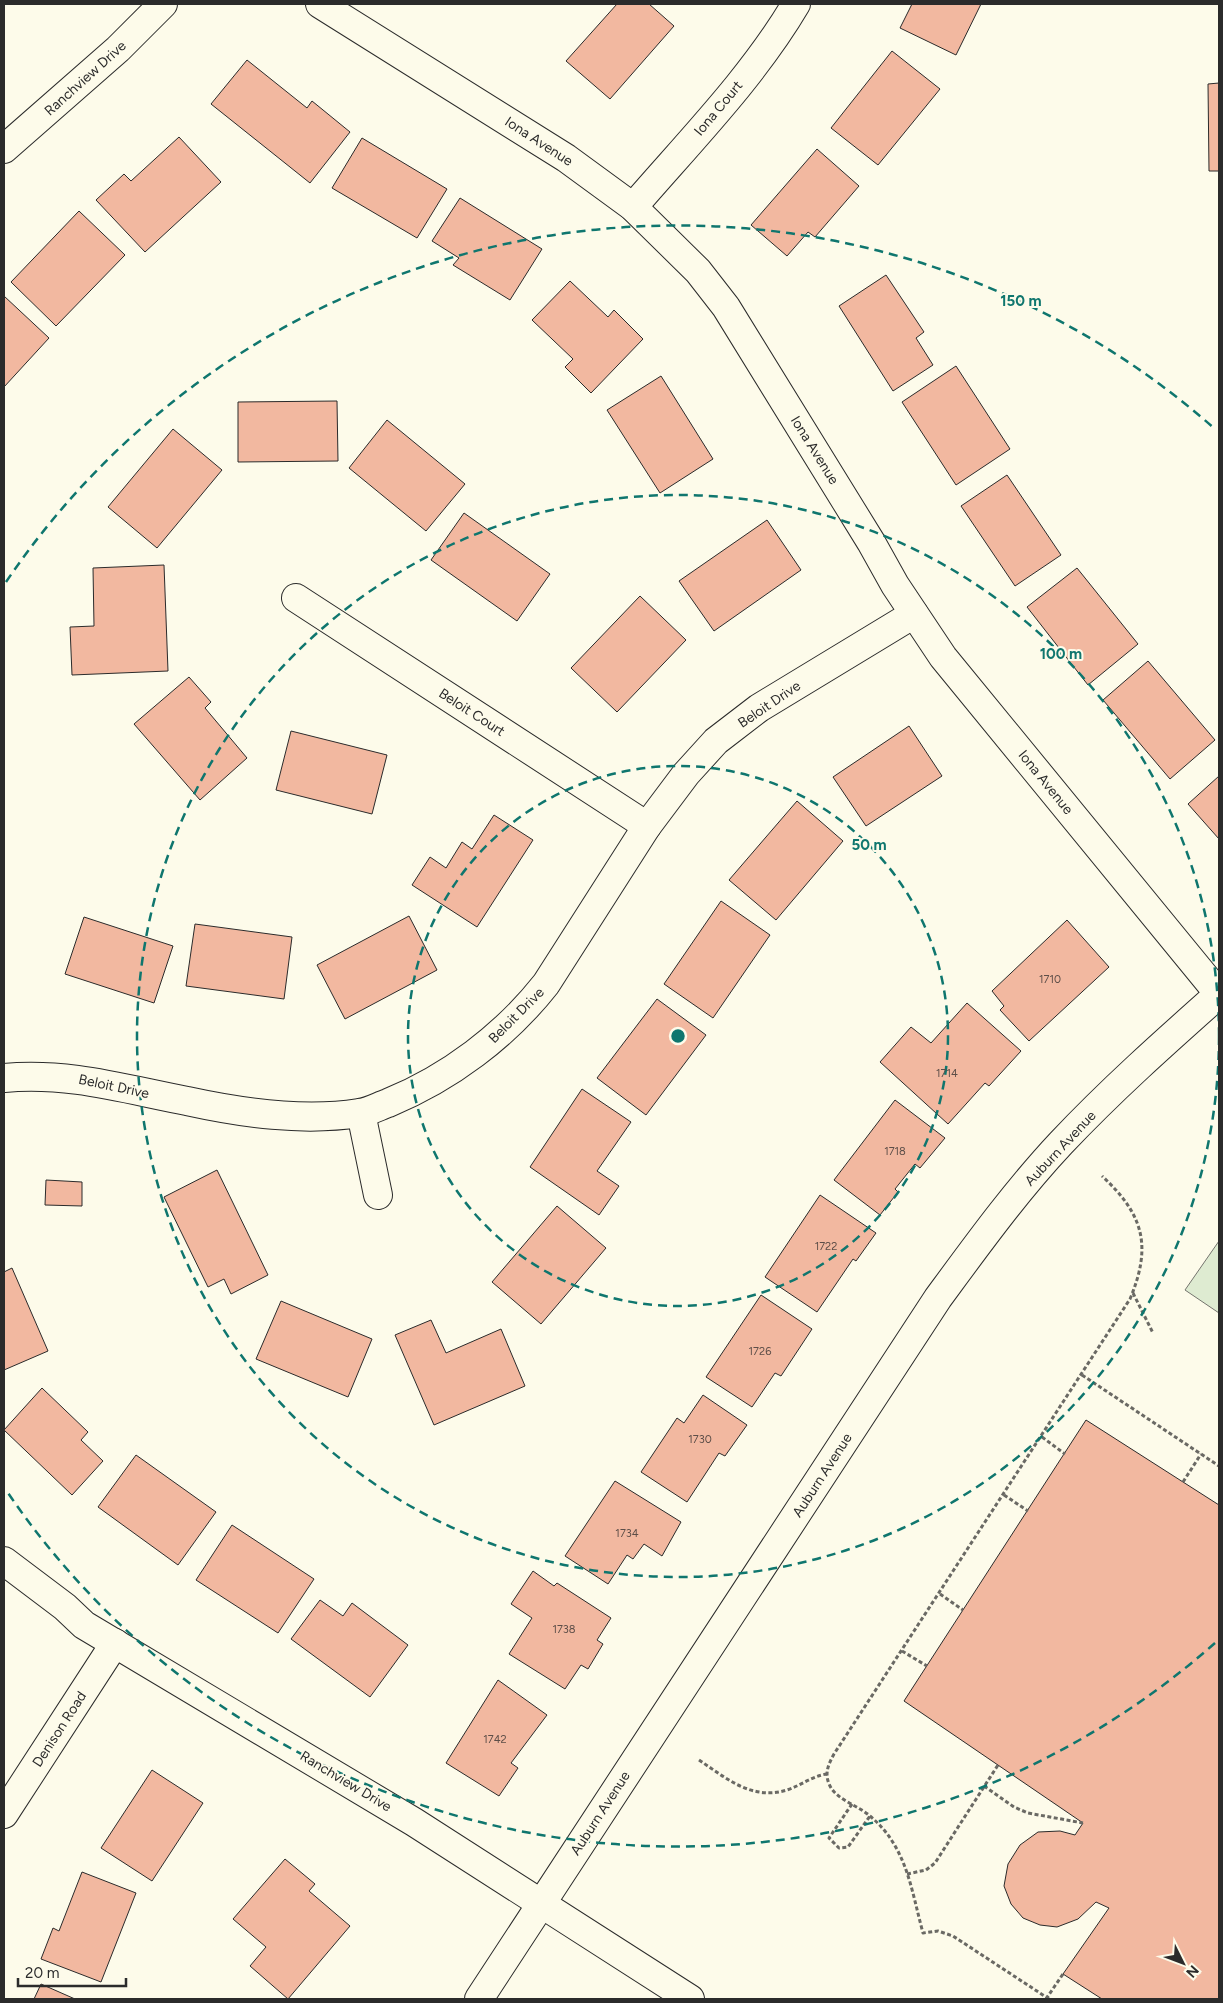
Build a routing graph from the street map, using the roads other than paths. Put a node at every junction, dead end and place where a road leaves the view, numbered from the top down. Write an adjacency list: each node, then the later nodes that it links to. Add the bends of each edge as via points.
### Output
1 (163, 4): 4 (street, Ranchview Drive, via 118,49)
2 (320, 4): 5 (street, Iona Avenue, via 566,158)
3 (796, 4): 5 (street, Iona Court, via 783,26 723,103)
4 (4, 149)
5 (634, 207): 7 (street, Iona Avenue, via 698,271 726,307)
6 (296, 598): 8 (street, Beloit Court)
7 (914, 614): 8 (street, Beloit Drive, via 760,708 716,741); 9 (street, Iona Avenue, via 944,657)
8 (647, 826): 11 (street, Beloit Drive, via 546,984 516,1018 483,1048 434,1080)
9 (1219, 994): 16 (street, Auburn Avenue, via 1123,1081 1060,1144 992,1223 932,1307)
10 (4, 1078): 11 (street, Beloit Drive, via 72,1078 189,1102 299,1117)
11 (361, 1113): 12 (street)
12 (378, 1194)
13 (4, 1561): 14 (street, Ranchview Drive, via 84,1625)
14 (115, 1644): 15 (street, Denison Road); 16 (street, Ranchview Drive, via 414,1822)
15 (4, 1814)
16 (541, 1903): 17 (street, Auburn Avenue); 18 (street, Ranchview Drive)
17 (479, 1999)
18 (690, 1999)

